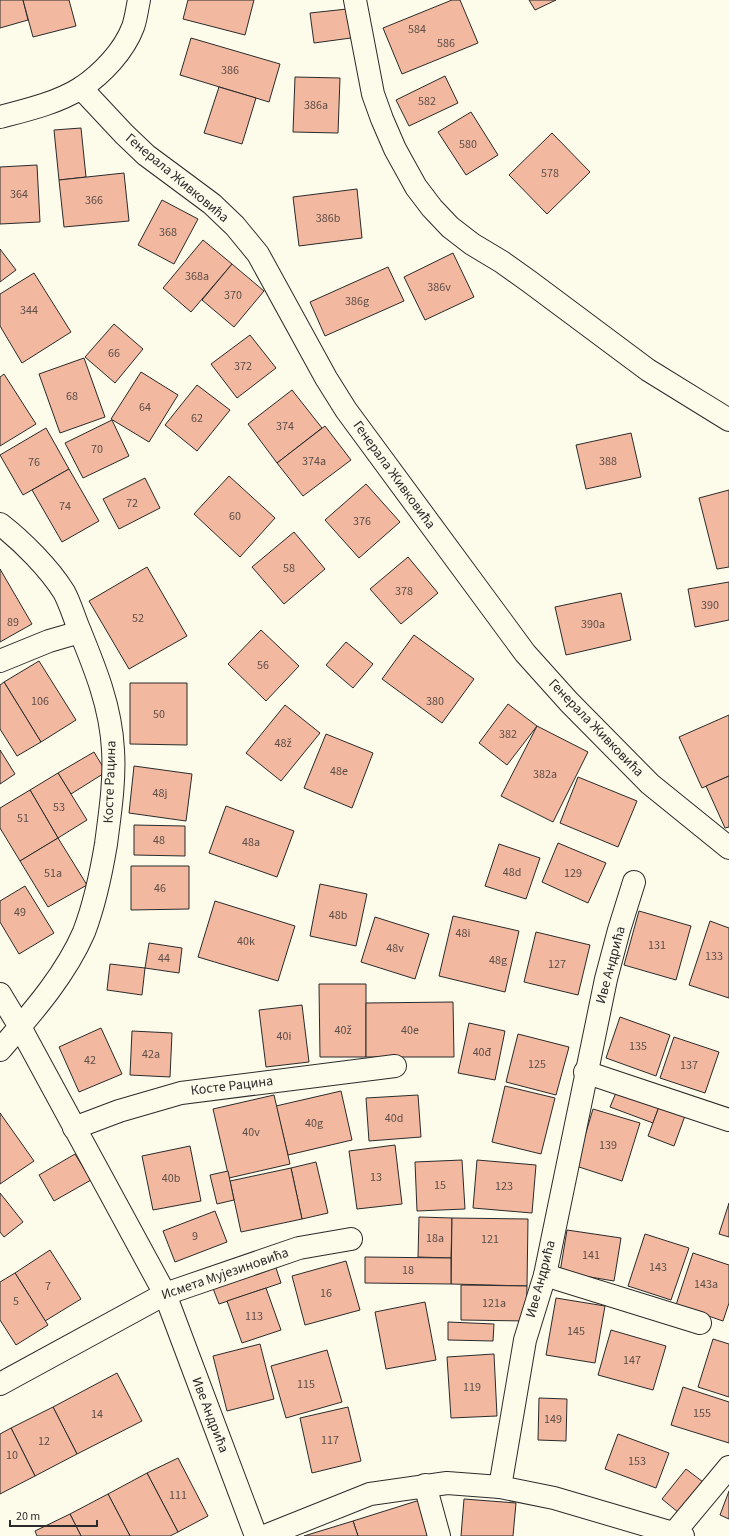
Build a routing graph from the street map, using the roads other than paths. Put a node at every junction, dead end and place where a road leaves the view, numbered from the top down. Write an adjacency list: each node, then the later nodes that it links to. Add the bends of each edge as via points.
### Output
1 (139, 0): 3 (street, via 133,26 126,41 116,55)
2 (355, 0): 5 (street, via 373,94 382,119 395,150 416,187 432,208 450,227 472,244 530,282 648,370)
3 (81, 88): 4 (street, via 60,98); 9 (street, Генерала Живковића, via 146,155 212,204 235,226 258,254 346,410 525,653 649,794)
4 (0, 118)
5 (729, 420)
6 (0, 524): 7 (street, Косте Рацина, via 16,536 42,564 64,593)
7 (80, 632): 8 (street, via 49,641); 12 (street, Косте Рацина, via 106,700 112,733 112,787 104,855 100,881 83,932 58,978)
8 (0, 661)
9 (729, 848)
10 (634, 882): 15 (street, Иве Андрића, via 606,979)
11 (0, 994): 12 (street)
12 (20, 1027): 13 (street, Косте Рацина); 17 (street)
13 (0, 1050)
14 (395, 1066): 17 (street, Косте Рацина, via 181,1092)
15 (586, 1072): 16 (street); 19 (street, Иве Андрића)
16 (729, 1120)
17 (74, 1128): 20 (street)
18 (351, 1239): 20 (street, Исмета Мујезиновића, via 300,1248)
19 (545, 1275): 21 (street); 25 (street, Иве Андрића, via 524,1340)
20 (165, 1294): 22 (street, Исмета Мујезиновића); 27 (street, Иве Андрића)
21 (700, 1323)
22 (0, 1384)
23 (729, 1467): 26 (street)
24 (425, 1485): 25 (street, via 447,1483); 28 (street, via 370,1494); 29 (street)
25 (500, 1487): 26 (street, via 554,1498)
26 (678, 1535)
27 (256, 1536)
28 (265, 1536)
29 (439, 1536)

